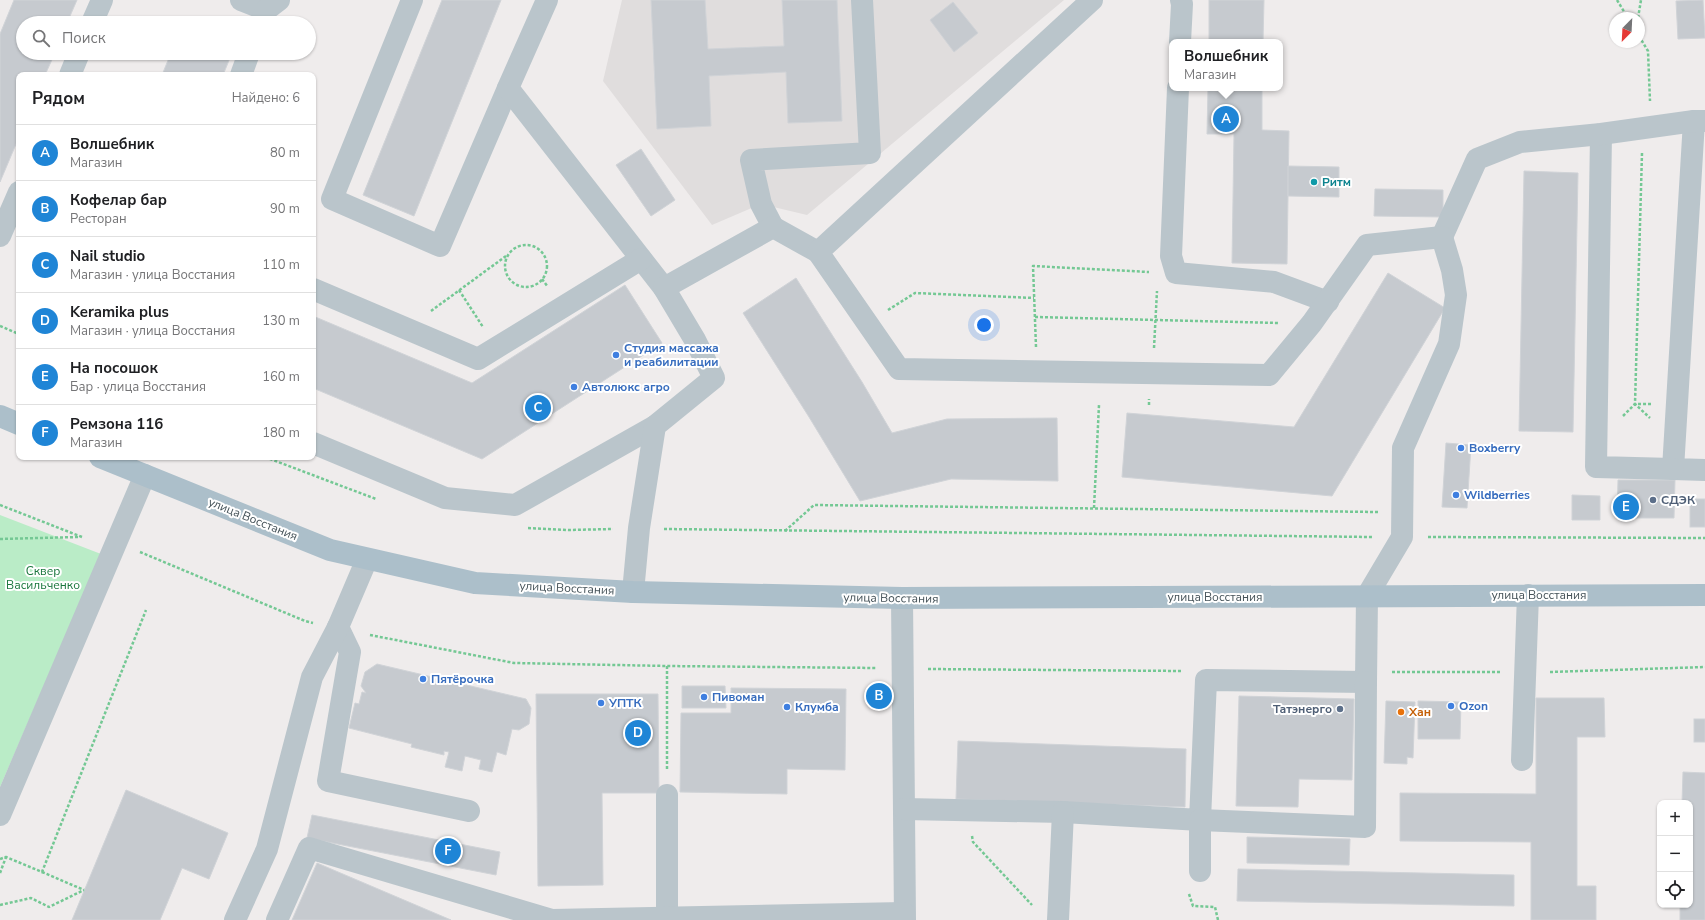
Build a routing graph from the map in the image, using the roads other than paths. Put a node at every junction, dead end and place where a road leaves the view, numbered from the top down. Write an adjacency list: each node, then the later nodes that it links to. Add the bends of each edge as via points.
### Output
1 (102, 0): 9 (lane)
2 (241, 0): 8 (lane)
3 (412, 0): 15 (lane, via 332,199 440,246)
4 (547, 0): 15 (lane)
5 (862, 0): 20 (lane, via 870,153 751,160 761,204)
6 (1092, 0): 23 (lane)
7 (1181, 0): 10 (lane)
8 (269, 11)
9 (95, 16)
10 (1180, 39)
11 (76, 60): 13 (lane)
12 (246, 60): 14 (lane)
13 (71, 72)
14 (242, 72)
15 (508, 88): 24 (lane)
16 (1178, 91): 27 (lane, via 1171,256 1167,273 1274,282)
17 (1700, 121): 18 (lane); 33 (lane)
18 (1601, 134): 22 (lane, via 1520,142 1477,159); 33 (lane, via 1596,467)
19 (16, 199): 21 (lane)
20 (773, 227): 23 (lane); 25 (lane)
21 (0, 236)
22 (1442, 237): 27 (lane, via 1367,245); 40 (lane, via 1456,295 1449,344 1403,448 1402,537)
23 (818, 252): 27 (lane, via 899,369 1269,375)
24 (641, 259): 25 (lane); 26 (lane, via 478,359)
25 (664, 288): 30 (lane, via 714,378)
26 (316, 290)
27 (1328, 302)
28 (0, 416): 29 (main road)
29 (16, 423)
30 (655, 426): 31 (lane, via 515,505 445,498); 37 (lane, via 639,528)
31 (316, 444)
32 (107, 460): 35 (main road, улица Восстания)
33 (1674, 469): 34 (lane)
34 (1705, 470)
35 (144, 475): 36 (main road, улица Восстания, via 330,550); 49 (lane)
36 (367, 558): 37 (main road, улица Восстания, via 475,583); 42 (lane)
37 (633, 592): 41 (main road, улица Восстания)
38 (1528, 595): 39 (main road, улица Восстания); 40 (main road, улица Восстания); 44 (lane)
39 (1705, 595)
40 (1367, 596): 41 (main road, улица Восстания); 43 (lane)
41 (902, 598): 46 (lane)
42 (338, 627): 47 (lane, via 350,652 328,781); 55 (lane, via 312,677 267,849)
43 (1366, 682): 50 (lane, via 1206,680); 50 (lane, via 1365,827)
44 (1522, 760)
45 (667, 795): 54 (lane)
46 (904, 809): 48 (lane); 52 (lane)
47 (469, 811)
48 (1063, 812): 50 (lane); 57 (lane)
49 (0, 815)
50 (1200, 820): 51 (lane)
51 (1200, 871)
52 (905, 916): 53 (lane)
53 (780, 917): 54 (lane)
54 (658, 918): 56 (lane, via 552,920 309,848)
55 (235, 920)
56 (277, 920)
57 (1058, 920)

